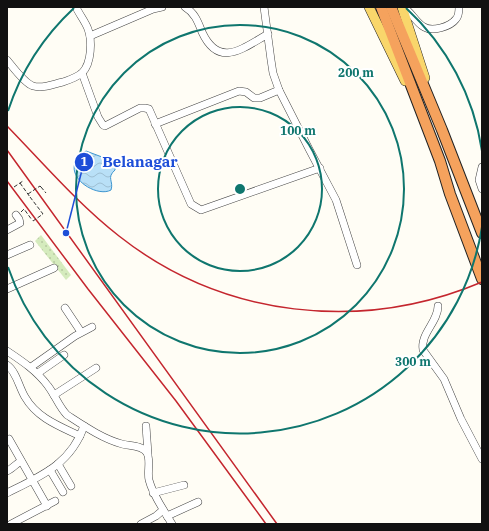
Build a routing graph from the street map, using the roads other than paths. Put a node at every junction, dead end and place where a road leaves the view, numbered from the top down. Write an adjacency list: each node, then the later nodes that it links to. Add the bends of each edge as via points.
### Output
1 (76, 7): 11 (street)
2 (162, 7): 11 (street)
3 (185, 7): 10 (street, via 192,11 207,42 221,53 241,49)
4 (264, 7): 10 (street)
5 (369, 7): 17 (main road)
6 (381, 7): 17 (highway)
7 (391, 7): 16 (highway)
8 (402, 7): 9 (street, via 425,28 431,29 452,23 458,16); 16 (main road)
9 (460, 7)
10 (268, 34): 14 (street, via 273,73)
11 (90, 36): 13 (street, via 91,48)
12 (7, 60): 13 (street, via 32,86 42,87)
13 (82, 74): 15 (street, via 102,125 105,126 140,108 148,110)
14 (279, 90): 15 (street, via 260,98 239,91); 19 (street)
15 (155, 124): 19 (street, via 192,204 201,210)
16 (442, 130): 23 (highway)
17 (430, 135): 26 (highway, via 450,194)
18 (482, 167): 20 (street, via 479,180)
19 (320, 168): 27 (street, via 336,200)
20 (482, 189)
21 (16, 215): 22 (street, via 20,223)
22 (7, 230)
23 (482, 233)
24 (30, 245): 25 (street)
25 (7, 255)
26 (480, 260): 29 (highway)
27 (357, 265)
28 (54, 268): 30 (street)
29 (482, 279)
30 (7, 288)
31 (438, 306): 46 (street, via 423,341 423,350 444,379)
32 (65, 308): 34 (street)
33 (92, 327): 34 (street)
34 (82, 332): 38 (street)
35 (7, 351): 38 (street)
36 (64, 355): 40 (street)
37 (7, 364): 43 (street, via 26,398 39,413 53,423)
38 (30, 367): 40 (street)
39 (96, 368): 41 (street)
40 (38, 373): 41 (street)
41 (54, 395): 43 (street, via 63,411)
42 (146, 426): 45 (street)
43 (82, 431): 45 (street, via 140,448); 48 (street, via 76,445)
44 (9, 439): 47 (street)
45 (148, 454): 56 (street, via 148,479)
46 (482, 459)
47 (21, 461): 50 (street); 51 (street)
48 (58, 464): 49 (street); 53 (street)
49 (50, 470): 51 (street); 55 (street)
50 (7, 471)
51 (32, 480): 54 (street); 59 (street)
52 (184, 485): 56 (street)
53 (71, 486)
54 (7, 492)
55 (64, 492)
56 (154, 493): 60 (street)
57 (55, 501): 59 (street)
58 (198, 502): 60 (street)
59 (47, 506): 61 (street)
60 (162, 513): 62 (street); 63 (street)
61 (11, 524)
62 (141, 524)
63 (172, 524)

